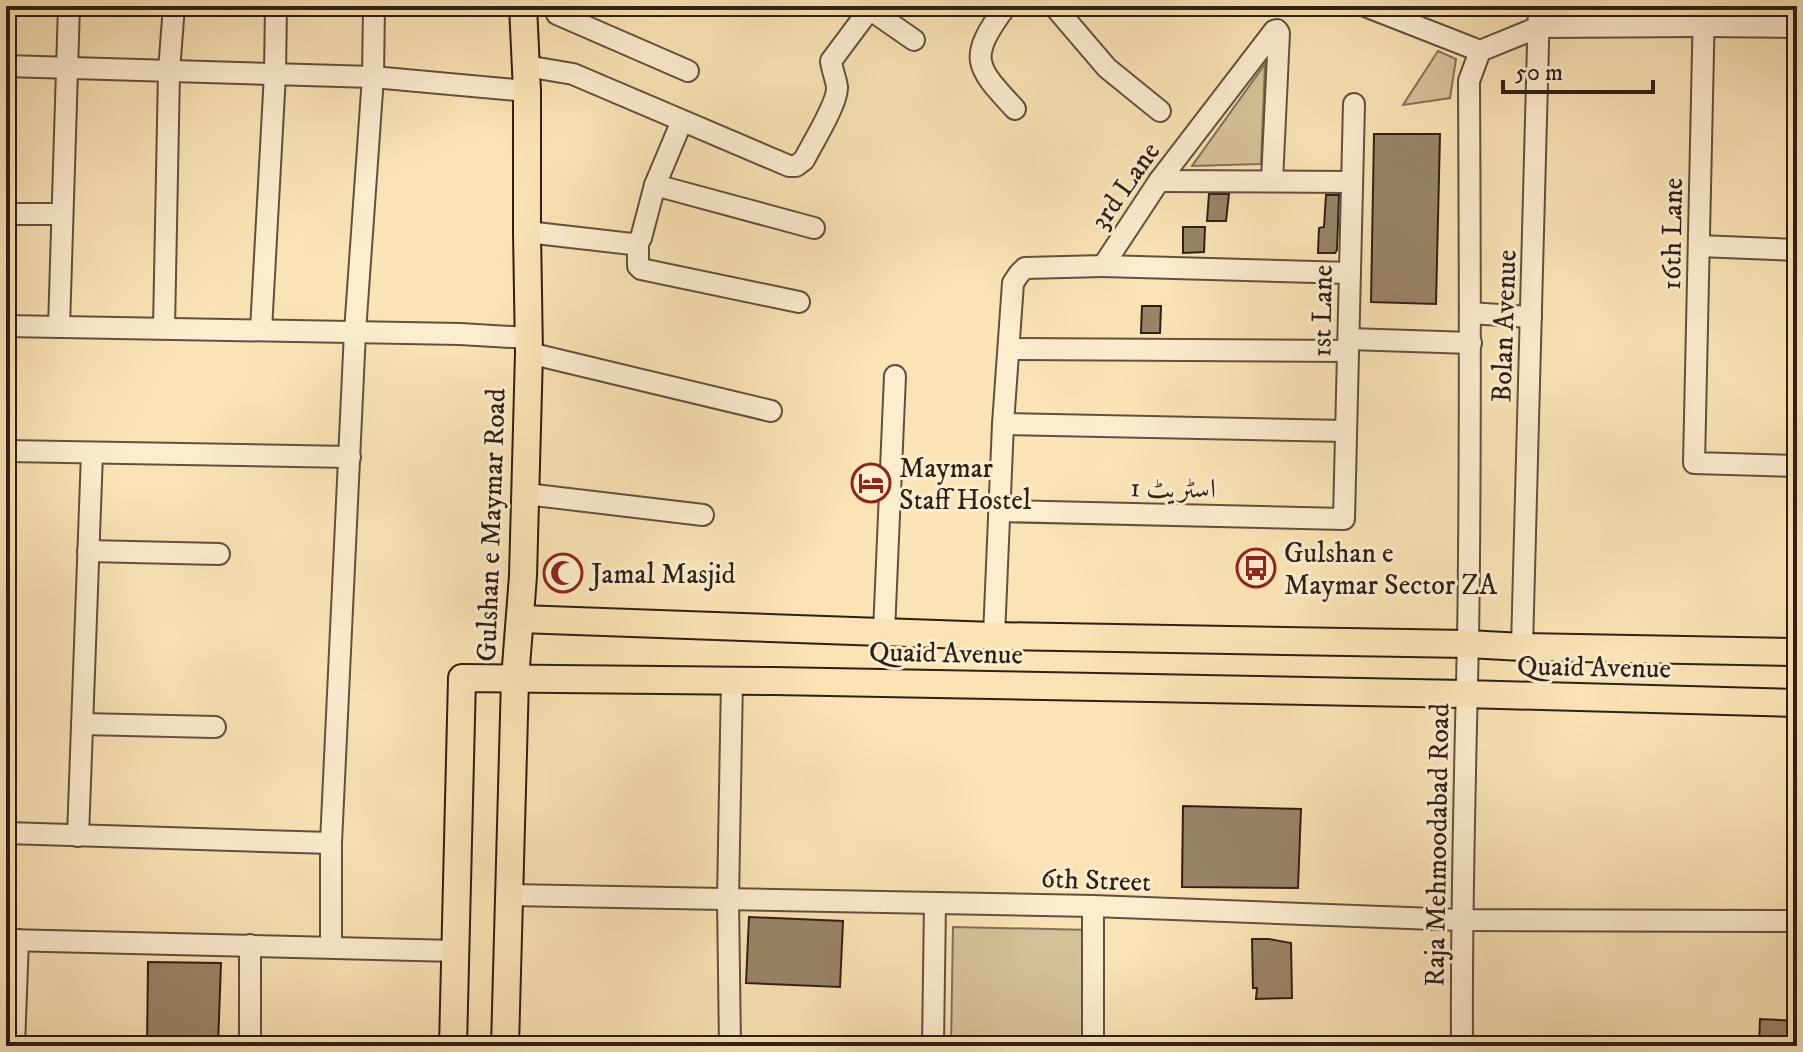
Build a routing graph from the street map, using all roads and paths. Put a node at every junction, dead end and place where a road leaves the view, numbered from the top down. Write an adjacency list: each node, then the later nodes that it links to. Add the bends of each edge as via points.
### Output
1 (69, 6): 18 (street)
2 (174, 6): 19 (street)
3 (276, 6): 21 (street)
4 (374, 6): 22 (street)
5 (1006, 6): 25 (street, via 991,26 981,63 986,78)
6 (1054, 6): 26 (street, via 1107,68)
7 (1365, 6): 16 (street)
8 (1539, 6): 13 (street, Bolan Avenue)
9 (869, 7): 15 (street); 27 (street, via 831,61 836,98 796,166)
10 (562, 10): 11 (street); 20 (street)
11 (524, 13): 23 (main road, Gulshan e Maymar Road)
12 (1703, 16): 13 (street); 14 (street); 37 (street, 16th Lane)
13 (1539, 27): 16 (street); 43 (street, Bolan Avenue)
14 (1797, 27)
15 (914, 40)
16 (1480, 51): 42 (street, Bolan Avenue, via 1469,81)
17 (6, 66): 18 (street)
18 (67, 68): 19 (street); 33 (street)
19 (169, 71): 21 (street); 46 (street)
20 (688, 71)
21 (275, 74): 22 (street); 47 (street)
22 (373, 77): 23 (street); 48 (street)
23 (527, 78): 27 (street, via 573,74); 35 (main road, Gulshan e Maymar Road)
24 (1354, 104): 30 (street, 1st Lane)
25 (1015, 109)
26 (1160, 111)
27 (682, 121): 31 (street)
28 (1159, 181): 29 (street); 29 (street, 3rd Lane, via 1274,31 1279,33); 39 (street, 3rd Lane)
29 (1272, 181): 30 (street)
30 (1352, 182): 40 (street, 1st Lane)
31 (655, 185): 34 (street); 36 (street)
32 (6, 214): 33 (street)
33 (62, 214): 45 (street)
34 (814, 228)
35 (527, 232): 36 (street); 50 (main road, Gulshan e Maymar Road)
36 (638, 242): 41 (street, via 641,269)
37 (1699, 246): 38 (street); 60 (street, 16th Lane, via 1694,463)
38 (1797, 250)
39 (1103, 266): 40 (street); 52 (street, 3rd Lane, via 1025,268 1013,283)
40 (1350, 273): 51 (street, 1st Lane)
41 (799, 302)
42 (1470, 313): 43 (street); 49 (street, Bolan Avenue)
43 (1531, 317): 71 (street, Bolan Avenue)
44 (6, 326): 45 (street)
45 (59, 327): 46 (street)
46 (164, 328): 47 (street)
47 (261, 330): 48 (street)
48 (355, 332): 50 (street, via 460,334); 59 (street)
49 (1471, 343): 51 (street); 70 (street, Bolan Avenue)
50 (529, 345): 54 (street); 61 (main road, Gulshan e Maymar Road)
51 (1348, 345): 52 (street); 56 (street, 1st Lane)
52 (1009, 349): 55 (street, 3rd Lane)
53 (895, 376): 68 (street)
54 (771, 411)
55 (1003, 424): 56 (street); 62 (street, 3rd Lane)
56 (1346, 431): 64 (street, 1st Lane)
57 (6, 451): 58 (street)
58 (92, 453): 59 (street); 65 (street)
59 (350, 457): 81 (street)
60 (1797, 466)
61 (526, 494): 63 (street); 67 (main road, Gulshan e Maymar Road)
62 (1000, 511): 64 (street, اسٹریٹ 1); 69 (street, 3rd Lane)
63 (703, 515)
64 (1344, 519)
65 (88, 551): 66 (street); 77 (street)
66 (219, 554)
67 (520, 619): 68 (main road, Quaid Avenue); 73 (main road, Gulshan e Maymar Road)
68 (884, 632): 69 (main road, Quaid Avenue)
69 (994, 636): 70 (main road, Quaid Avenue)
70 (1468, 644): 71 (main road, Quaid Avenue); 75 (street, Raja Mehmoodabad Road)
71 (1522, 647): 72 (main road, Quaid Avenue)
72 (1797, 652)
73 (515, 679): 74 (main road, Quaid Avenue); 82 (main road, Gulshan e Maymar Road); 91 (main road, Quaid Avenue, via 462,678)
74 (732, 680): 75 (main road, Quaid Avenue); 83 (street)
75 (1465, 694): 76 (main road, Quaid Avenue); 86 (street, Raja Mehmoodabad Road)
76 (1797, 703)
77 (82, 724): 78 (street); 80 (street)
78 (215, 727)
79 (6, 833): 80 (street)
80 (78, 836): 81 (street)
81 (331, 843): 90 (street)
82 (510, 895): 83 (street, 6th Street); 95 (main road, Gulshan e Maymar Road)
83 (728, 899): 84 (street, 6th Street); 96 (street)
84 (935, 903): 85 (street, 6th Street); 97 (street)
85 (1093, 906): 86 (street, 6th Street); 98 (street)
86 (1461, 920): 87 (street, 6th Street); 99 (street, Raja Mehmoodabad Road)
87 (1797, 921)
88 (12, 940): 89 (street); 92 (street)
89 (250, 945): 90 (street); 93 (street)
90 (331, 947): 91 (street)
91 (456, 951): 94 (main road, Quaid Avenue)
92 (14, 1046)
93 (250, 1046)
94 (453, 1046)
95 (505, 1046)
96 (730, 1046)
97 (933, 1046)
98 (1093, 1046)
99 (1462, 1046)

